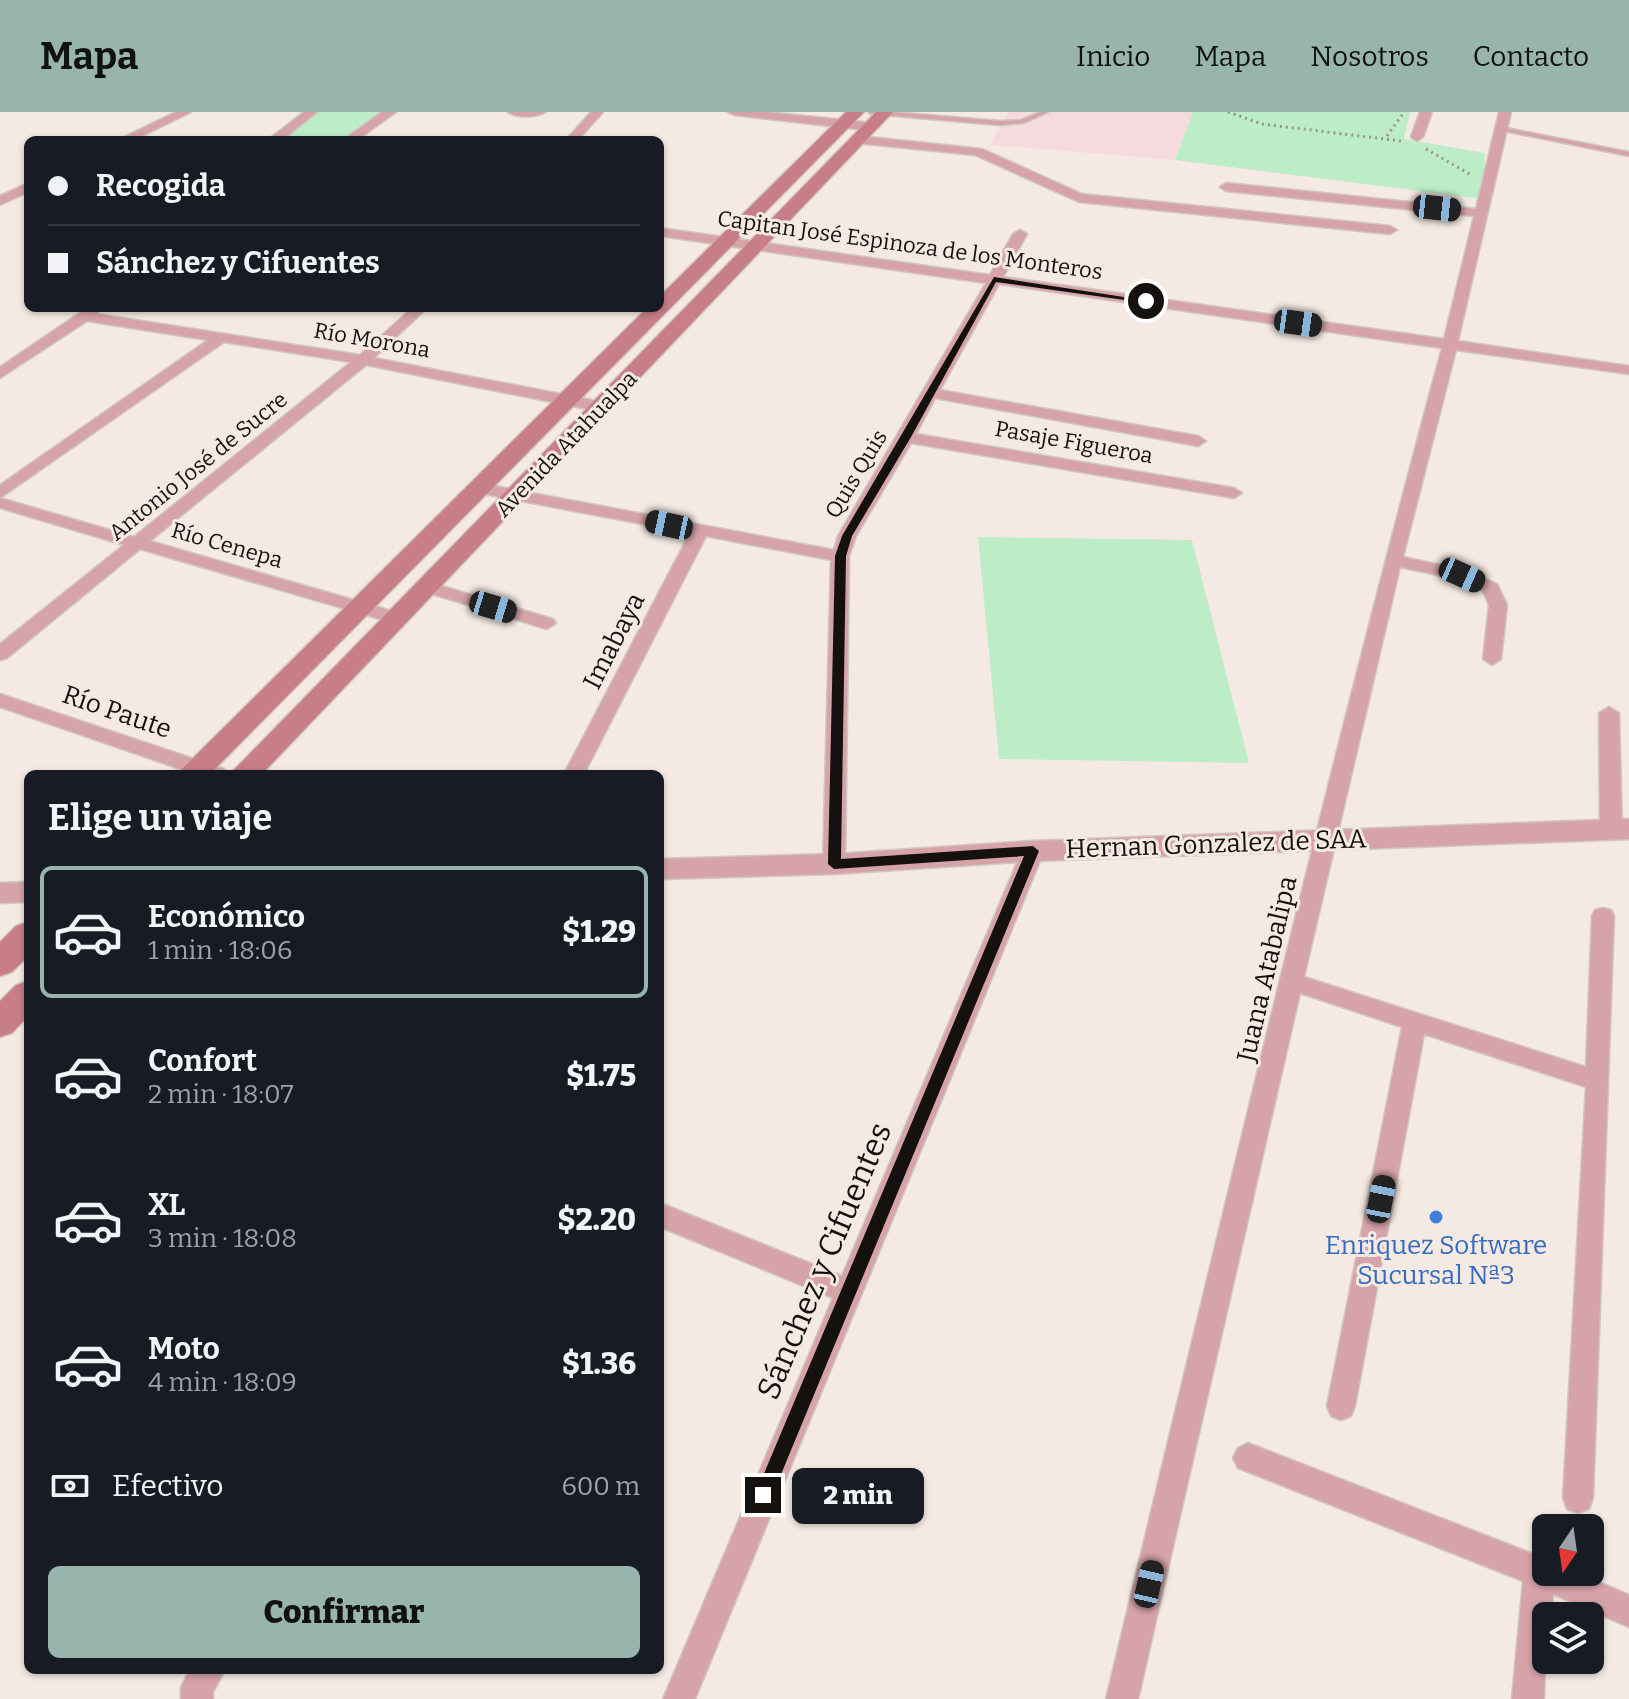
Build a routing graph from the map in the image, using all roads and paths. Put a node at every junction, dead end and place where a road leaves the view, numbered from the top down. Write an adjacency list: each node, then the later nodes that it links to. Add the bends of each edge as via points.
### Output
1 (185, 112): 14 (street)
2 (311, 112): 15 (street)
3 (390, 112): 16 (street)
4 (514, 112): 5 (street)
5 (539, 112)
6 (597, 112): 17 (street)
7 (734, 112): 12 (street)
8 (1045, 112): 12 (lane, via 1022,122 1000,123)
9 (1228, 112): 18 (path, via 1253,123)
10 (1403, 112): 18 (path)
11 (1426, 112): 19 (street)
12 (868, 120): 26 (street, via 985,154 1079,198); 29 (main road, Avenida Atahualpa); 30 (main road, Avenida Atahualpa)
13 (1503, 121): 20 (lane); 21 (street, Juana Atabalipa)
14 (133, 136)
15 (279, 136)
16 (355, 136)
17 (576, 136)
18 (1386, 136): 19 (path)
19 (1416, 142): 21 (path)
20 (1629, 154)
21 (1487, 184): 25 (street, Juana Atabalipa)
22 (1226, 187): 25 (street)
23 (24, 189): 24 (street)
24 (0, 201)
25 (1480, 213): 37 (street, Juana Atabalipa)
26 (1390, 230)
27 (664, 233): 29 (street, Capitan José Espinoza de los Monteros)
28 (1020, 234): 31 (street, Quis Quis)
29 (725, 241): 30 (street, Capitan José Espinoza de los Monteros); 32 (main road, Avenida Atahualpa)
30 (759, 246): 31 (street, Capitan José Espinoza de los Monteros); 43 (main road, Avenida Atahualpa)
31 (994, 279): 37 (street, Capitan José Espinoza de los Monteros); 41 (street, Quis Quis)
32 (664, 302)
33 (91, 312): 36 (street, Río Morona); 39 (street)
34 (416, 312): 38 (street, Antonio José de Sucre)
35 (654, 312): 42 (main road, Avenida Atahualpa)
36 (223, 336): 38 (street, Río Morona); 47 (street)
37 (1450, 344): 40 (street, Capitan José Espinoza de los Monteros); 54 (street, Juana Atabalipa)
38 (363, 360): 42 (street, Río Morona); 52 (street, Antonio José de Sucre)
39 (4, 367)
40 (1629, 370)
41 (931, 393): 44 (street, Quis Quis); 45 (street)
42 (567, 401): 43 (street, Río Morona); 46 (main road, Avenida Atahualpa)
43 (602, 407): 49 (main road, Avenida Atahualpa)
44 (906, 437): 48 (street, Pasaje Figueroa); 53 (street, Quis Quis)
45 (1198, 441)
46 (479, 488): 49 (street); 56 (main road, Avenida Atahualpa)
47 (0, 493)
48 (1234, 493)
49 (516, 495): 51 (street); 55 (main road, Avenida Atahualpa)
50 (0, 503): 52 (street, Río Cenepa)
51 (700, 531): 53 (street); 66 (street, Imabaya)
52 (138, 545): 56 (street, Río Cenepa); 59 (street, Antonio José de Sucre)
53 (840, 556): 70 (street, Quis Quis)
54 (1393, 560): 60 (street, via 1462,575 1491,588 1498,605); 68 (street, Juana Atabalipa)
55 (428, 587): 57 (main road, Avenida Atahualpa); 58 (street)
56 (360, 607): 57 (street, Río Cenepa); 64 (main road, Avenida Atahualpa)
57 (396, 618): 65 (main road, Avenida Atahualpa)
58 (547, 623)
59 (0, 654)
60 (1492, 659)
61 (0, 700): 63 (street, Río Paute)
62 (1609, 713): 67 (street)
63 (197, 770)
64 (205, 770)
65 (249, 770)
66 (576, 770)
67 (1620, 829): 68 (street, Hernan Gonzalez de SAA)
68 (1325, 840): 69 (street, Hernan Gonzalez de SAA); 77 (street, Juana Atabalipa)
69 (1033, 851): 70 (street, Hernan Gonzalez de SAA); 83 (street, Sánchez y Cifuentes)
70 (834, 864): 71 (street, Hernan Gonzalez de SAA)
71 (664, 869)
72 (24, 892): 73 (street)
73 (0, 893)
74 (1603, 916): 81 (street)
75 (24, 939): 76 (main road)
76 (0, 963)
77 (1293, 982): 79 (street); 92 (street, Juana Atabalipa)
78 (24, 998): 80 (main road)
79 (1415, 1021): 81 (street); 84 (street)
80 (0, 1023)
81 (1598, 1081): 86 (street)
82 (664, 1217): 83 (street)
83 (847, 1291): 91 (street, Sánchez y Cifuentes)
84 (1341, 1406)
85 (1248, 1458): 87 (street)
86 (1578, 1498)
87 (1532, 1569)
88 (1538, 1586): 93 (street)
89 (1571, 1586): 90 (street)
90 (1629, 1611)
91 (679, 1699)
92 (1122, 1699)
93 (1528, 1699)

